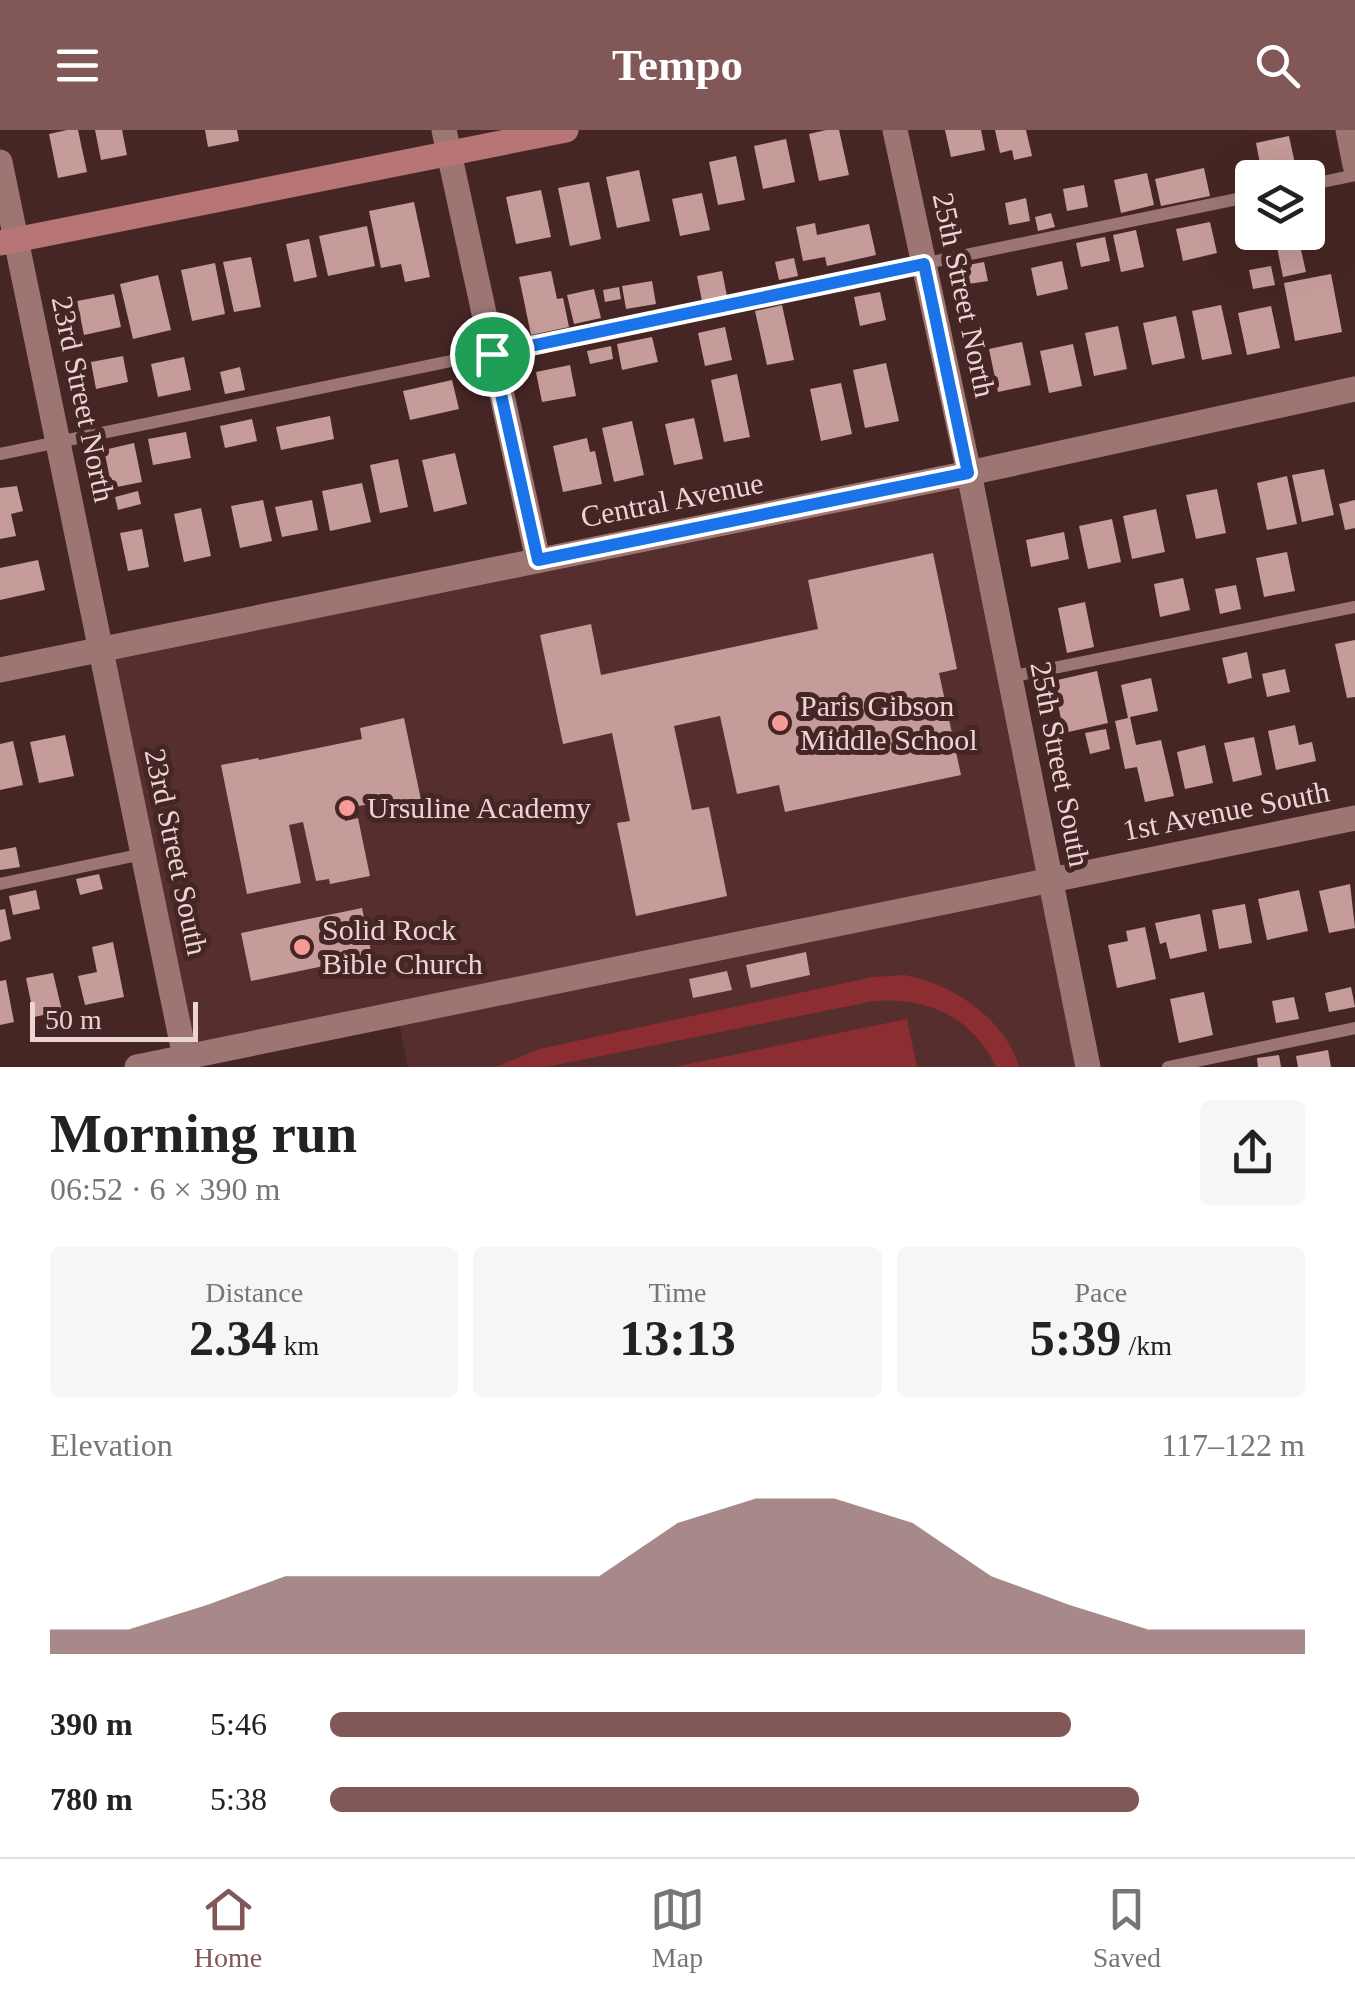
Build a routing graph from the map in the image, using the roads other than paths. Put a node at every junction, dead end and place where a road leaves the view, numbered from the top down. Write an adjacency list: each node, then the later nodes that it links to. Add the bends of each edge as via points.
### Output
1 (566, 130): 4 (main road)
2 (895, 130): 11 (street, 25th Street North)
3 (1348, 130): 6 (street)
4 (446, 142): 10 (main road); 12 (street)
5 (0, 162): 10 (street, 23rd Street North)
6 (1355, 165)
7 (1355, 175): 8 (lane)
8 (1325, 181)
9 (1235, 200): 11 (lane)
10 (8, 241): 14 (street, 23rd Street North)
11 (924, 264): 12 (lane); 16 (street, 25th Street North)
12 (492, 354): 14 (lane); 17 (street)
13 (1355, 389): 16 (street, Central Avenue)
14 (58, 442): 15 (lane); 19 (street, 23rd Street North)
15 (0, 454)
16 (968, 473): 17 (street, Central Avenue); 21 (street, 25th Street South)
17 (538, 560): 19 (street, Central Avenue)
18 (1355, 607): 21 (lane)
19 (102, 649): 20 (street, Central Avenue); 23 (street, 23rd Street South)
20 (0, 670)
21 (1009, 676): 24 (street, 25th Street South)
22 (1355, 818): 24 (street, 1st Avenue South)
23 (143, 854): 25 (lane); 27 (street, 23rd Street South)
24 (1050, 880): 27 (street, 1st Avenue South); 29 (street, 25th Street South)
25 (0, 884)
26 (1355, 1028): 30 (lane)
27 (186, 1062): 28 (street)
28 (137, 1067)
29 (1088, 1067)
30 (1168, 1067)

